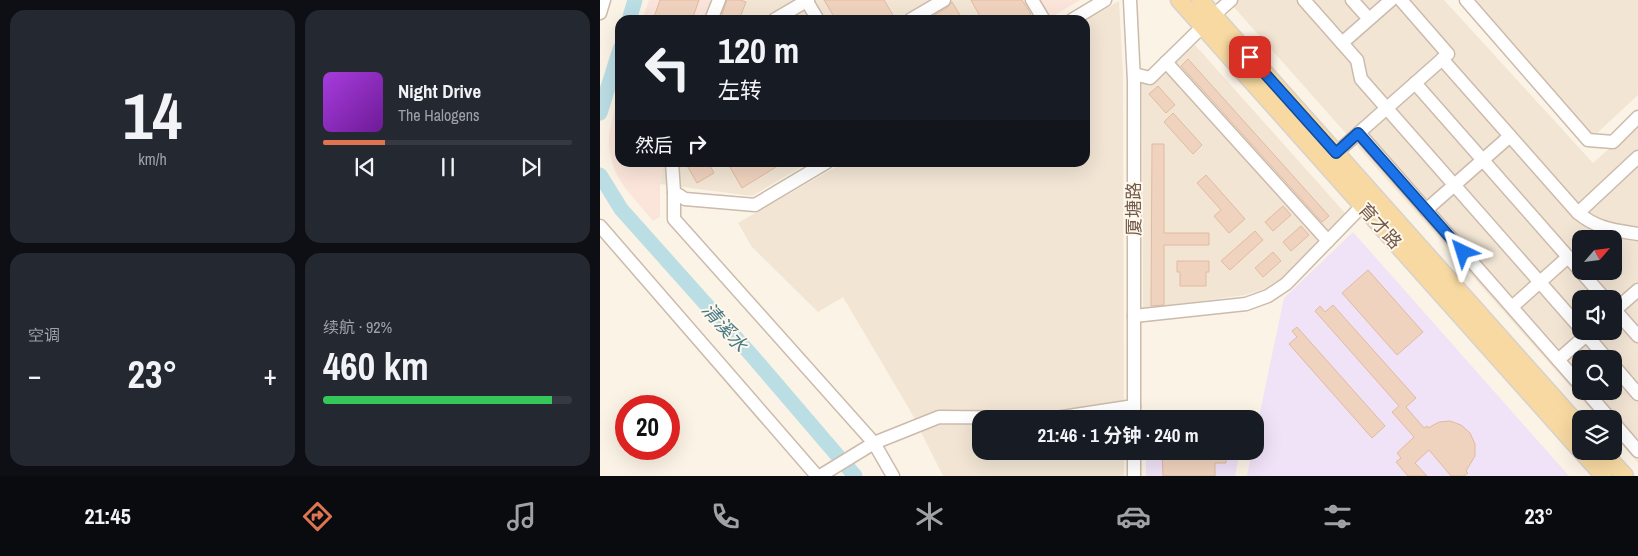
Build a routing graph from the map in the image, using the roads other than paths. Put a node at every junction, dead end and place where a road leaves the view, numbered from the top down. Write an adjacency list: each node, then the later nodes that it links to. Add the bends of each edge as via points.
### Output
1 (604, 0): 16 (street)
2 (719, 0): 17 (street)
3 (807, 0): 18 (street); 19 (street)
4 (944, 0): 20 (street)
5 (1032, 0): 21 (street)
6 (1105, 0): 22 (street)
7 (1130, 0): 28 (street, 厦塘路)
8 (1179, 0): 24 (main road, 育才路)
9 (1200, 0): 24 (main road, 育才路)
10 (1231, 0): 24 (street)
11 (1304, 0): 25 (street)
12 (1352, 0): 23 (street)
13 (1391, 0): 23 (street)
14 (1401, 0): 26 (street, via 1448,54)
15 (1466, 0): 31 (street, via 1588,140 1613,142)
16 (600, 13)
17 (713, 15)
18 (782, 15)
19 (815, 15)
20 (918, 15)
21 (1041, 15)
22 (1080, 15)
23 (1369, 19): 25 (street)
24 (1208, 21): 27 (street); 34 (main road, 育才路); 41 (main road, 育才路)
25 (1342, 43): 30 (street, via 1357,60 1361,79)
26 (1442, 59): 29 (street); 33 (street)
27 (1166, 62): 28 (street, via 1150,78); 46 (street)
28 (1134, 74): 53 (street, 厦塘路)
29 (1415, 83): 30 (street); 36 (street)
30 (1387, 108): 32 (street); 39 (street)
31 (1638, 117)
32 (1358, 133): 34 (street); 42 (street)
33 (1510, 136): 36 (street); 43 (street)
34 (1336, 153): 68 (main road, 育才路)
35 (1638, 157): 43 (street)
36 (1483, 160): 39 (street); 47 (street)
37 (672, 167): 40 (street)
38 (820, 167): 40 (street, via 755,205 686,199)
39 (1455, 185): 42 (street); 48 (street)
40 (674, 192): 71 (street, via 674,219)
41 (1362, 206): 46 (street); 70 (main road, 育才路)
42 (1426, 210): 52 (street)
43 (1578, 213): 45 (street, via 1603,228)
44 (600, 226): 76 (street)
45 (1638, 234)
46 (1328, 241): 53 (street, via 1286,284 1268,296 1246,304)
47 (1568, 257): 48 (street); 49 (street)
48 (1540, 282): 52 (street); 54 (street)
49 (1597, 290)
50 (1638, 290): 51 (street)
51 (1622, 303)
52 (1512, 307): 60 (street)
53 (1134, 316): 65 (street, 厦塘路)
54 (1572, 318)
55 (1622, 319): 56 (street)
56 (1638, 336)
57 (1577, 340): 60 (street)
58 (1592, 340): 59 (street)
59 (1600, 350)
60 (1558, 360): 62 (street)
61 (1622, 375): 63 (street)
62 (1572, 376)
63 (1638, 394)
64 (1594, 400): 66 (street)
65 (1134, 410)
66 (1602, 410)
67 (972, 417): 71 (street, via 940,417)
68 (1572, 418)
69 (1622, 432): 72 (street)
70 (1572, 441)
71 (869, 446): 76 (street); 77 (street)
72 (1638, 451)
73 (1134, 460): 78 (street)
74 (1589, 460): 79 (main road, 育才路)
75 (1610, 460): 80 (main road)
76 (819, 476)
77 (893, 476)
78 (1134, 476)
79 (1604, 476)
80 (1624, 476)

